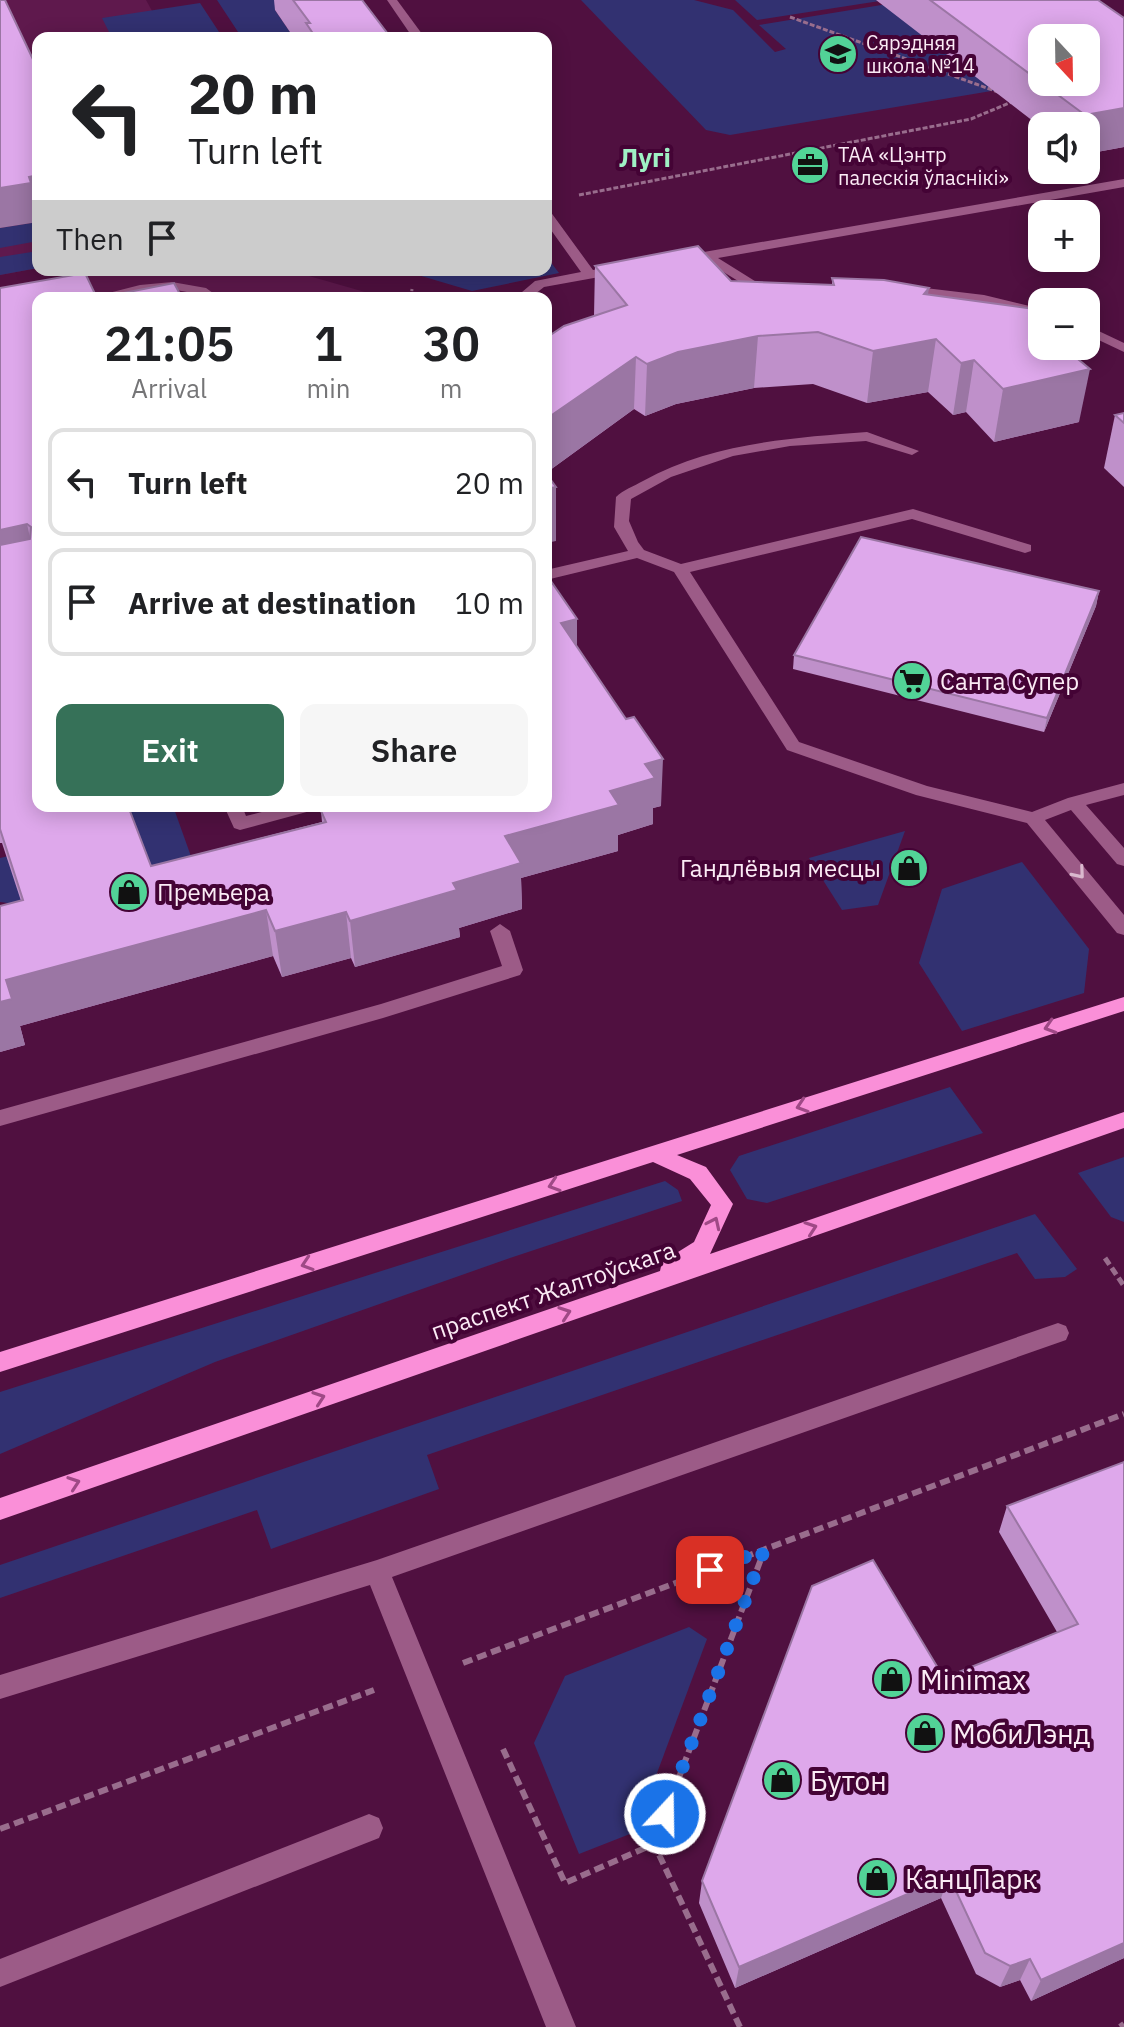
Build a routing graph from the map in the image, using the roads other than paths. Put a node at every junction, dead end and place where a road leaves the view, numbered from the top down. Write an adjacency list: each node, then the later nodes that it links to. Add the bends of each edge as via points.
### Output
1 (392, 0): 2 (lane)
2 (415, 32)
3 (1124, 183): 5 (lane)
4 (552, 222): 8 (lane)
5 (706, 256): 6 (lane); 13 (lane, via 769,296)
6 (666, 262)
7 (639, 266): 8 (lane)
8 (590, 275): 12 (lane, via 540,284)
9 (883, 287): 14 (lane)
10 (135, 292): 11 (lane, via 168,287)
11 (200, 292)
12 (530, 292)
13 (784, 295)
14 (1028, 310)
15 (1100, 336): 16 (lane)
16 (1124, 348)
17 (912, 451): 19 (lane, via 867,436 790,442 730,452 666,474 624,497 619,522)
18 (1025, 548): 20 (lane, via 913,514)
19 (638, 553): 20 (lane); 21 (lane)
20 (680, 569): 26 (lane, via 793,746 922,791)
21 (552, 574)
22 (1124, 789): 23 (lane)
23 (1074, 802): 26 (lane); 27 (lane)
24 (235, 812): 25 (lane, via 240,824)
25 (285, 812)
26 (1033, 818): 28 (lane, one-way to 28)
27 (1124, 860)
28 (1124, 928)
29 (500, 931): 31 (lane, via 513,970)
30 (1124, 1004): 33 (main road, one-way to 33)
31 (0, 1118)
32 (1124, 1120): 34 (main road, праспект Жалтоўскага, one-way to 32)
33 (653, 1153): 34 (main road, one-way to 33, via 702,1248 722,1204 698,1173); 36 (main road, one-way to 36)
34 (635, 1289): 37 (main road, праспект Жалтоўскага, one-way to 34)
35 (1058, 1333): 38 (lane)
36 (0, 1362)
37 (0, 1509)
38 (377, 1571): 39 (lane); 42 (lane)
39 (0, 1687)
40 (369, 1828): 41 (lane)
41 (0, 1973)
42 (561, 2027)

